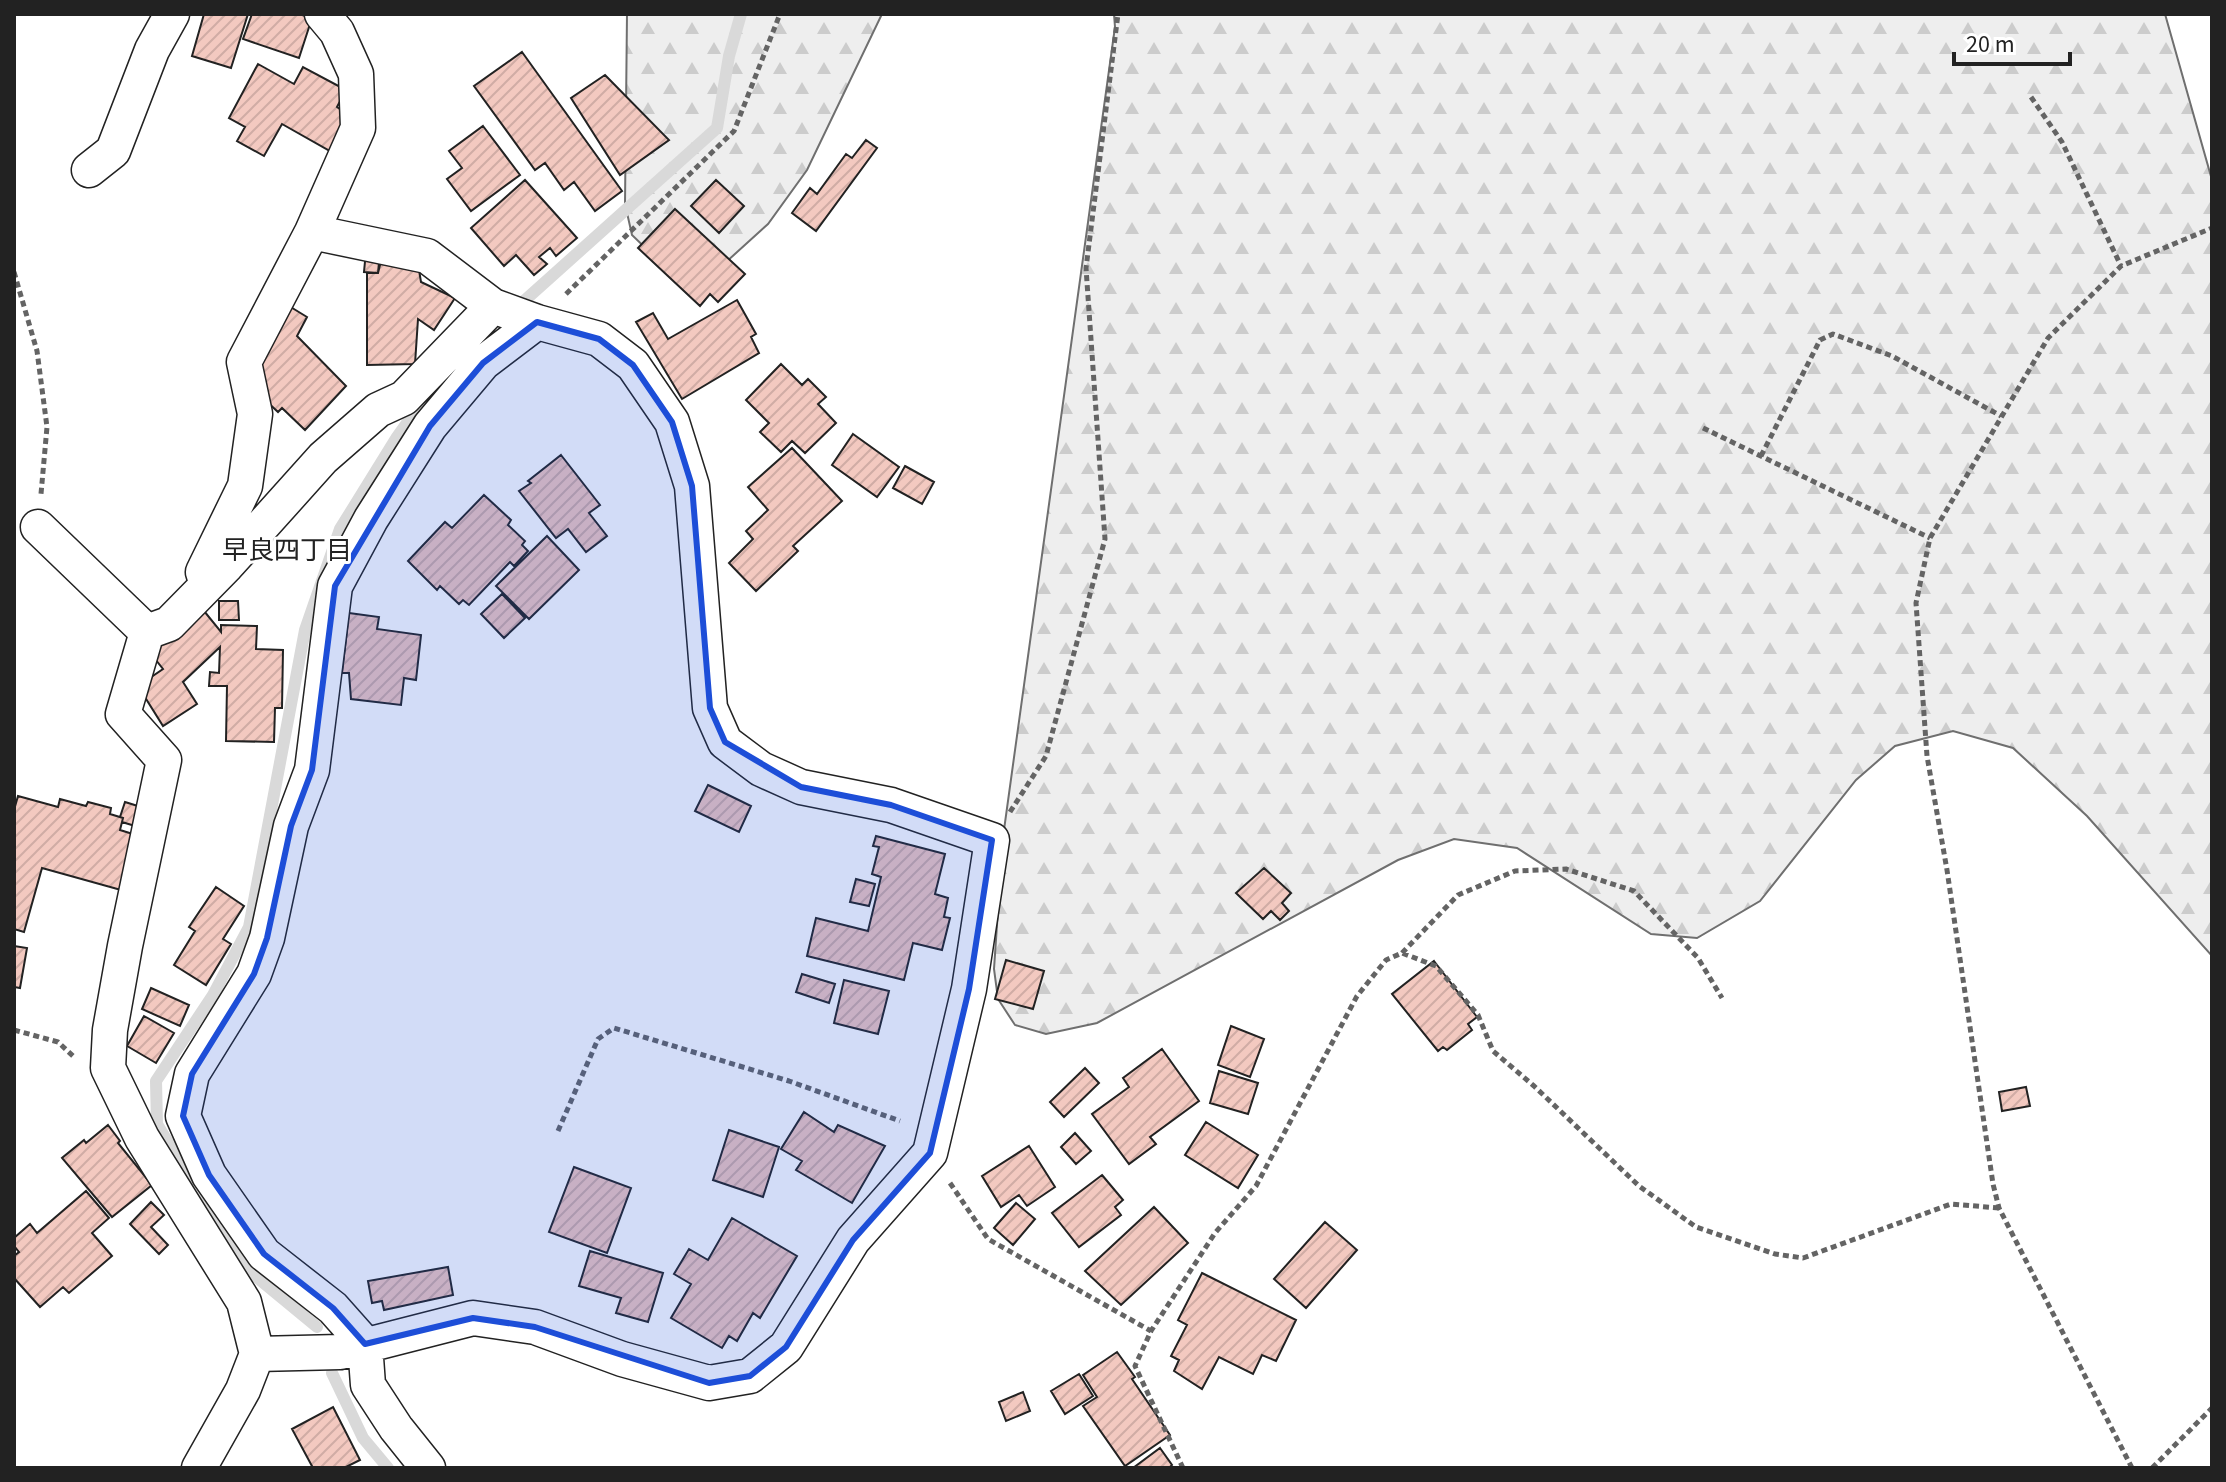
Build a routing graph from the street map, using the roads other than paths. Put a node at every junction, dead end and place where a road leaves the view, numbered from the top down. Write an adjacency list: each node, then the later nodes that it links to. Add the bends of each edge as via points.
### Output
1 (172, 14): 3 (street, via 152,50 113,151)
2 (322, 14): 4 (street, via 337,32 356,74 358,128)
3 (89, 170)
4 (312, 232): 5 (street, via 427,256); 8 (street, via 244,362 255,414 245,486 203,572)
5 (493, 306): 6 (street); 8 (street, via 404,398 378,410 323,458)
6 (537, 322): 10 (street, via 483,363 430,426 335,586 312,770 291,826 267,938 254,974 192,1074 183,1116 209,1175 264,1254 333,1308); 10 (street, via 599,339 633,365 672,422 692,486 710,708 725,742 761,769 801,787 891,805 992,840 969,989 930,1153 853,1240 786,1347 750,1376 709,1383 535,1327 473,1318)
7 (38, 527): 9 (street)
8 (207, 585): 9 (street, via 169,624)
9 (147, 632): 11 (street, via 123,714 164,760 125,946 108,1068 142,1138 244,1302)
10 (365, 1344): 11 (street, via 340,1352); 13 (street, via 368,1385)
11 (257, 1354): 12 (street)
12 (199, 1468)
13 (428, 1468)

